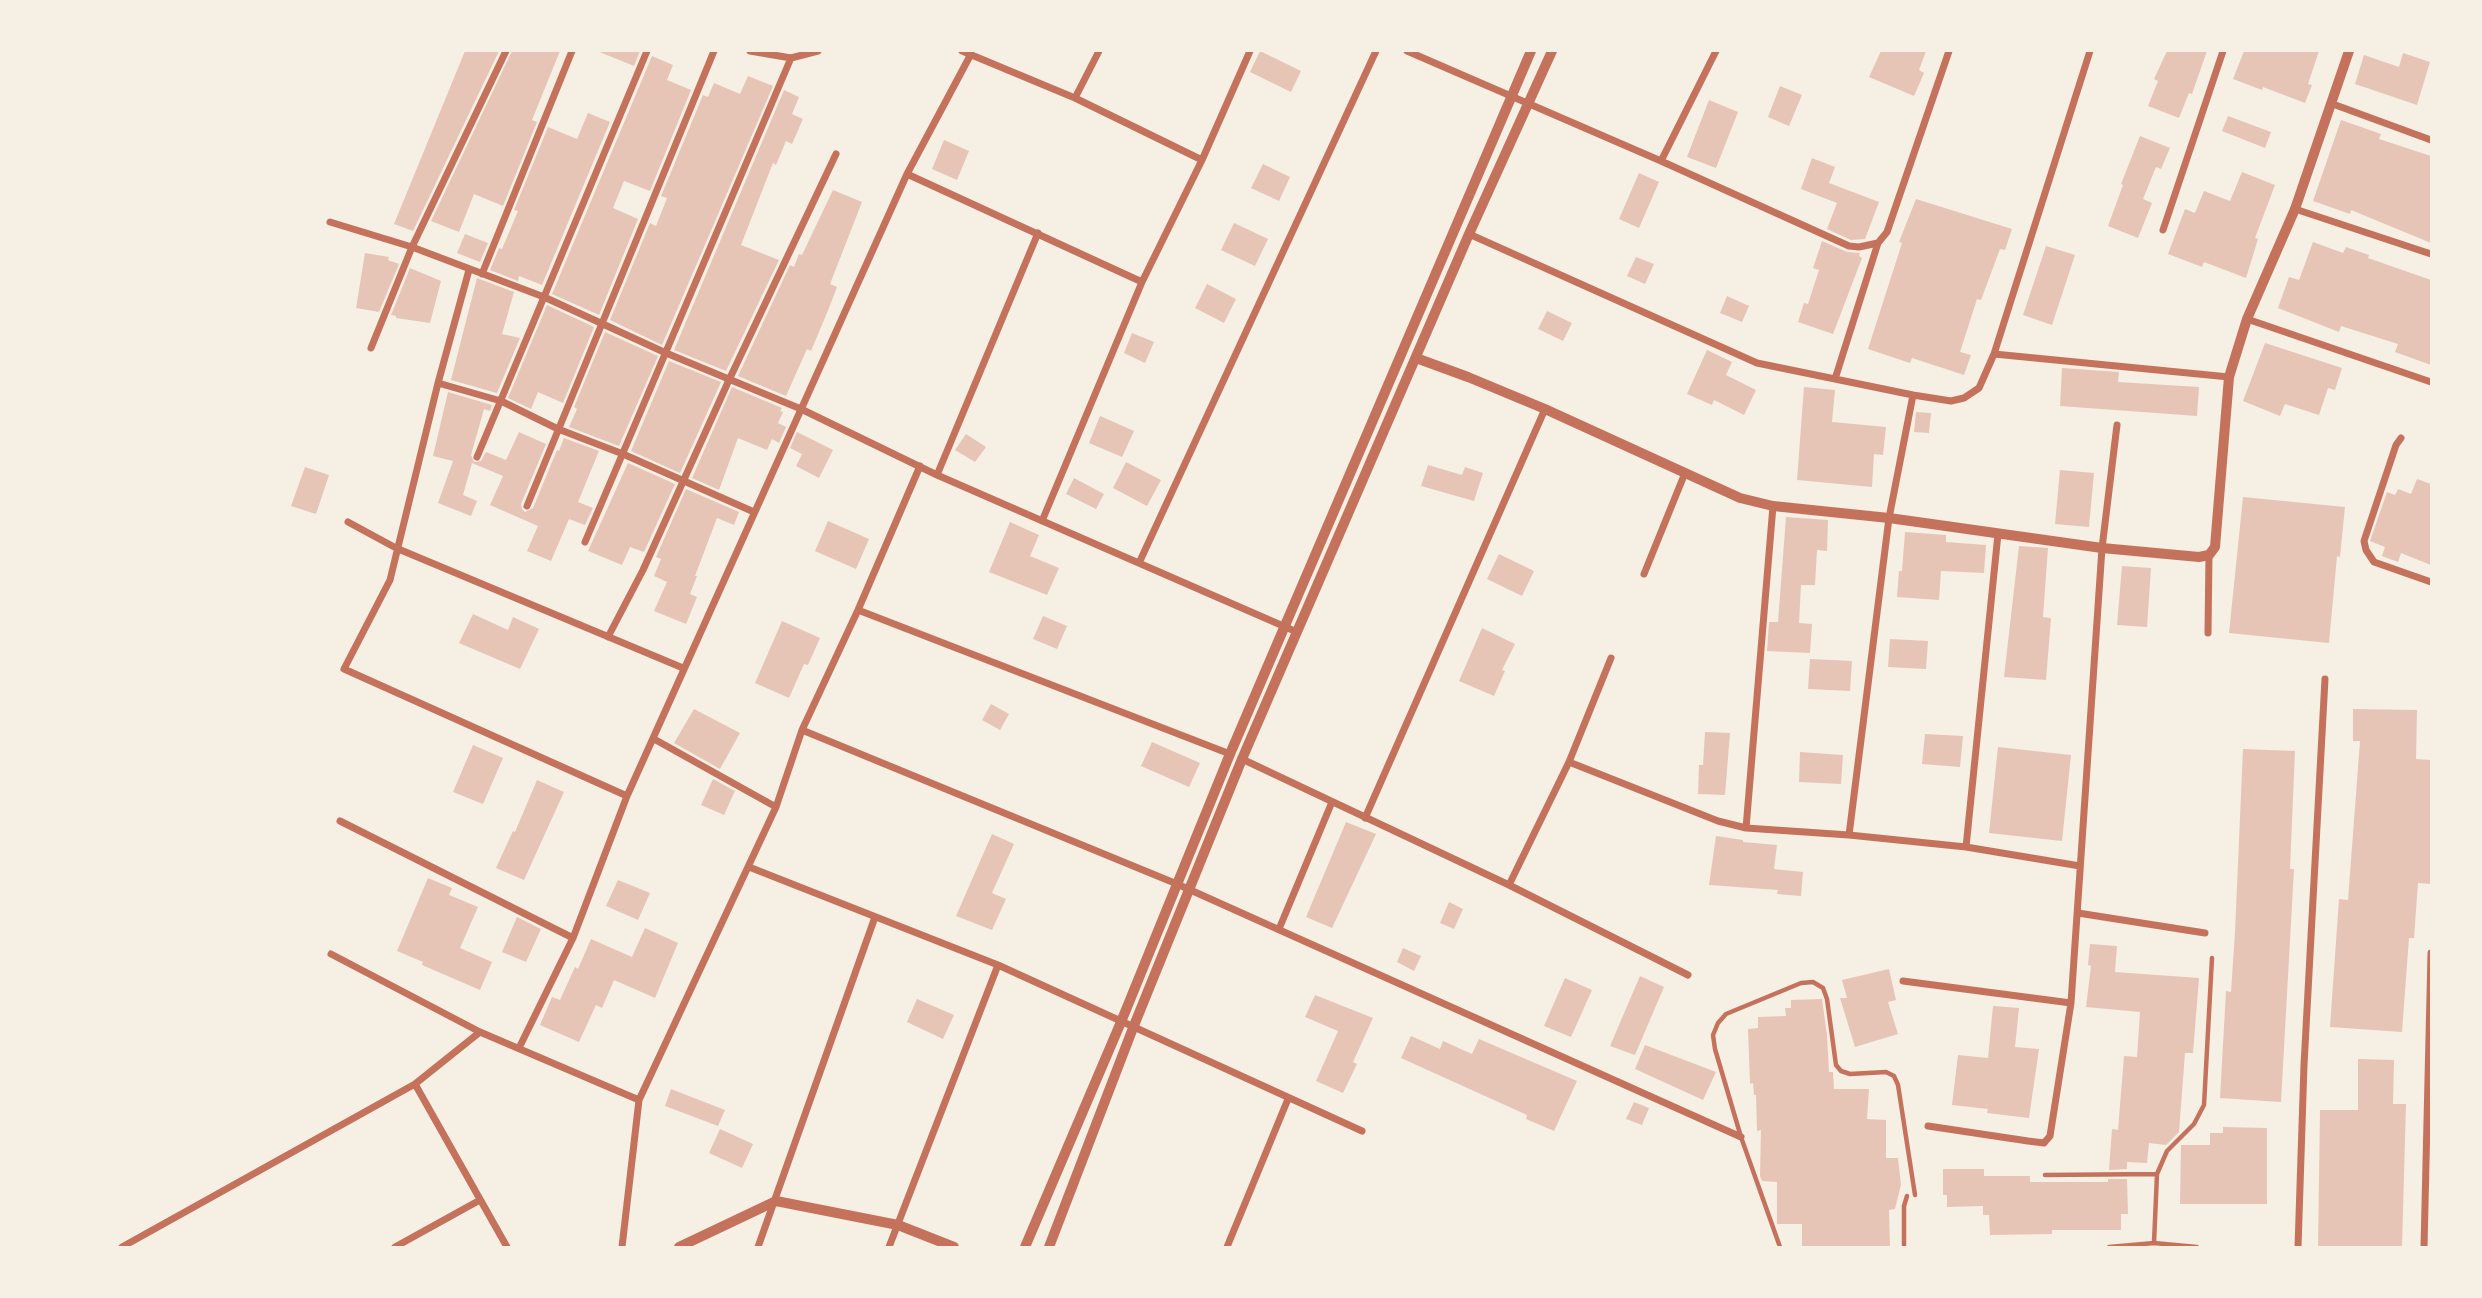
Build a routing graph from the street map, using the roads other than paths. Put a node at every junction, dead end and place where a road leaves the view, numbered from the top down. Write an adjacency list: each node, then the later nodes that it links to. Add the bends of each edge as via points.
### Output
1 (506, 51): 35 (street)
2 (572, 51): 38 (street)
3 (647, 51): 40 (street)
4 (714, 51): 42 (street)
5 (750, 51): 19 (street)
6 (818, 51): 19 (street)
7 (1099, 51): 21 (street)
8 (1250, 51): 26 (street)
9 (1376, 51): 76 (street)
10 (1407, 51): 20 (street)
11 (1531, 51): 20 (street)
12 (1552, 51): 23 (street)
13 (1716, 51): 27 (street)
14 (1948, 51): 34 (street, via 1887,232)
15 (2090, 51): 45 (street)
16 (2222, 51): 31 (street)
17 (2349, 51): 22 (street)
18 (966, 52): 21 (street); 28 (street)
19 (792, 58): 44 (street)
20 (1511, 96): 23 (street); 80 (street)
21 (1075, 98): 26 (street)
22 (2330, 103): 24 (street); 29 (street)
23 (1528, 104): 27 (street); 33 (street)
24 (2431, 140)
25 (836, 154): 49 (street)
26 (1202, 160): 39 (street)
27 (1661, 161): 34 (street, via 1849,246)
28 (907, 174): 32 (street); 54 (street)
29 (2295, 209): 36 (street); 41 (street)
30 (330, 222): 35 (street)
31 (2163, 230)
32 (1038, 233): 39 (street); 63 (street)
33 (1469, 234): 46 (street); 48 (street, via 1758,363)
34 (1878, 243): 48 (street)
35 (412, 247): 37 (street); 43 (street)
36 (2431, 254)
37 (469, 270): 38 (street); 51 (street)
38 (482, 274): 40 (street)
39 (1142, 282): 69 (street)
40 (544, 298): 42 (street); 53 (street)
41 (2247, 319): 47 (street); 50 (street)
42 (602, 322): 44 (street); 57 (street)
43 (372, 348)
44 (666, 353): 49 (street); 59 (street)
45 (1994, 354): 47 (street); 52 (street, via 1979,388 1965,398 1951,401)
46 (1416, 358): 55 (street); 81 (street)
47 (2229, 377): 75 (street, via 2215,547)
48 (1835, 379): 52 (street)
49 (729, 380): 54 (street); 64 (street)
50 (2431, 382)
51 (438, 383): 53 (street); 73 (street)
52 (1913, 395): 68 (street)
53 (500, 401): 57 (street); 60 (street)
54 (801, 410): 61 (street); 67 (street)
55 (1545, 410): 62 (street); 95 (street)
56 (2116, 425): 74 (street)
57 (558, 429): 59 (street); 65 (street)
58 (2401, 438): 78 (street, via 2364,541 2374,562)
59 (623, 454): 64 (street); 72 (street)
60 (477, 457)
61 (920, 466): 63 (street); 79 (street)
62 (1685, 473): 66 (street, via 1740,498); 77 (street)
63 (937, 475): 69 (street)
64 (684, 482): 67 (street); 83 (street)
65 (527, 506)
66 (1773, 506): 68 (street); 97 (street)
67 (754, 512): 85 (street)
68 (1889, 518): 71 (street); 98 (street)
69 (1042, 521): 76 (street)
70 (348, 522): 73 (street)
71 (1998, 534): 74 (street); 99 (street)
72 (585, 542)
73 (396, 548): 83 (street); 92 (street, via 390,580 344,669)
74 (2102, 548): 75 (street); 100 (street)
75 (2209, 555): 82 (street)
76 (1139, 563): 80 (street)
77 (1644, 574)
78 (2431, 582)
79 (858, 610): 87 (street); 89 (street)
80 (1284, 627): 81 (street); 89 (street)
81 (1297, 632): 90 (street)
82 (2208, 633)
83 (608, 637): 85 (street)
84 (1611, 658): 91 (street)
85 (683, 668): 88 (street)
86 (2325, 678): 151 (street)
87 (802, 730): 94 (street); 102 (street)
88 (654, 739): 92 (street); 94 (street)
89 (1230, 754): 102 (street)
90 (1242, 759): 93 (street); 104 (street)
91 (1569, 762): 97 (street); 103 (street)
92 (626, 796): 109 (street)
93 (1332, 802): 95 (street); 107 (street)
94 (776, 807): 101 (street)
95 (1365, 818): 103 (street)
96 (340, 821): 109 (street)
97 (1746, 828): 98 (street)
98 (1849, 835): 99 (street)
99 (1966, 847): 100 (street)
100 (2080, 866): 105 (street)
101 (749, 867): 106 (street); 123 (street)
102 (1177, 884): 104 (street); 117 (street)
103 (1509, 886): 114 (street)
104 (1189, 889): 107 (street); 118 (street)
105 (2078, 913): 108 (street); 116 (street)
106 (875, 917): 113 (street); 133 (street)
107 (1279, 929): 126 (street)
108 (2205, 933)
109 (573, 938): 120 (street)
110 (2431, 953): 127 (street)
111 (331, 954): 119 (street)
112 (2212, 958): 128 (lane, via 2204,1105 2194,1124 2167,1151)
113 (998, 965): 117 (street); 134 (street)
114 (1688, 975)
115 (1903, 981): 116 (street)
116 (2071, 1003): 124 (street, via 2048,1141)
117 (1121, 1022): 118 (street); 144 (street)
118 (1133, 1028): 122 (street); 145 (street)
119 (480, 1032): 120 (street); 121 (street)
120 (519, 1048): 123 (street)
121 (415, 1084): 132 (street); 136 (street)
122 (1288, 1099): 125 (street); 146 (street)
123 (639, 1100): 139 (street)
124 (1928, 1126)
125 (1362, 1131)
126 (1741, 1137): 130 (lane, via 1715,1049 1713,1035 1718,1023 1726,1014 1813,982 1823,988 1827,999 1836,1065 1841,1071 1894,1076); 147 (lane)
127 (2429, 1160): 152 (street)
128 (2157, 1174): 129 (lane); 135 (lane)
129 (2045, 1175)
130 (1916, 1195)
131 (1907, 1196): 148 (lane)
132 (481, 1200): 137 (street); 138 (street)
133 (776, 1201): 134 (street); 140 (street); 141 (street)
134 (898, 1225): 142 (street); 143 (street)
135 (2154, 1243): 149 (lane); 150 (lane)
136 (122, 1247)
137 (395, 1247)
138 (507, 1247)
139 (622, 1247)
140 (679, 1247)
141 (758, 1247)
142 (889, 1247)
143 (954, 1247)
144 (1025, 1247)
145 (1049, 1247)
146 (1227, 1247)
147 (1780, 1247)
148 (1904, 1247)
149 (2109, 1247)
150 (2197, 1247)
151 (2298, 1247)
152 (2424, 1247)

